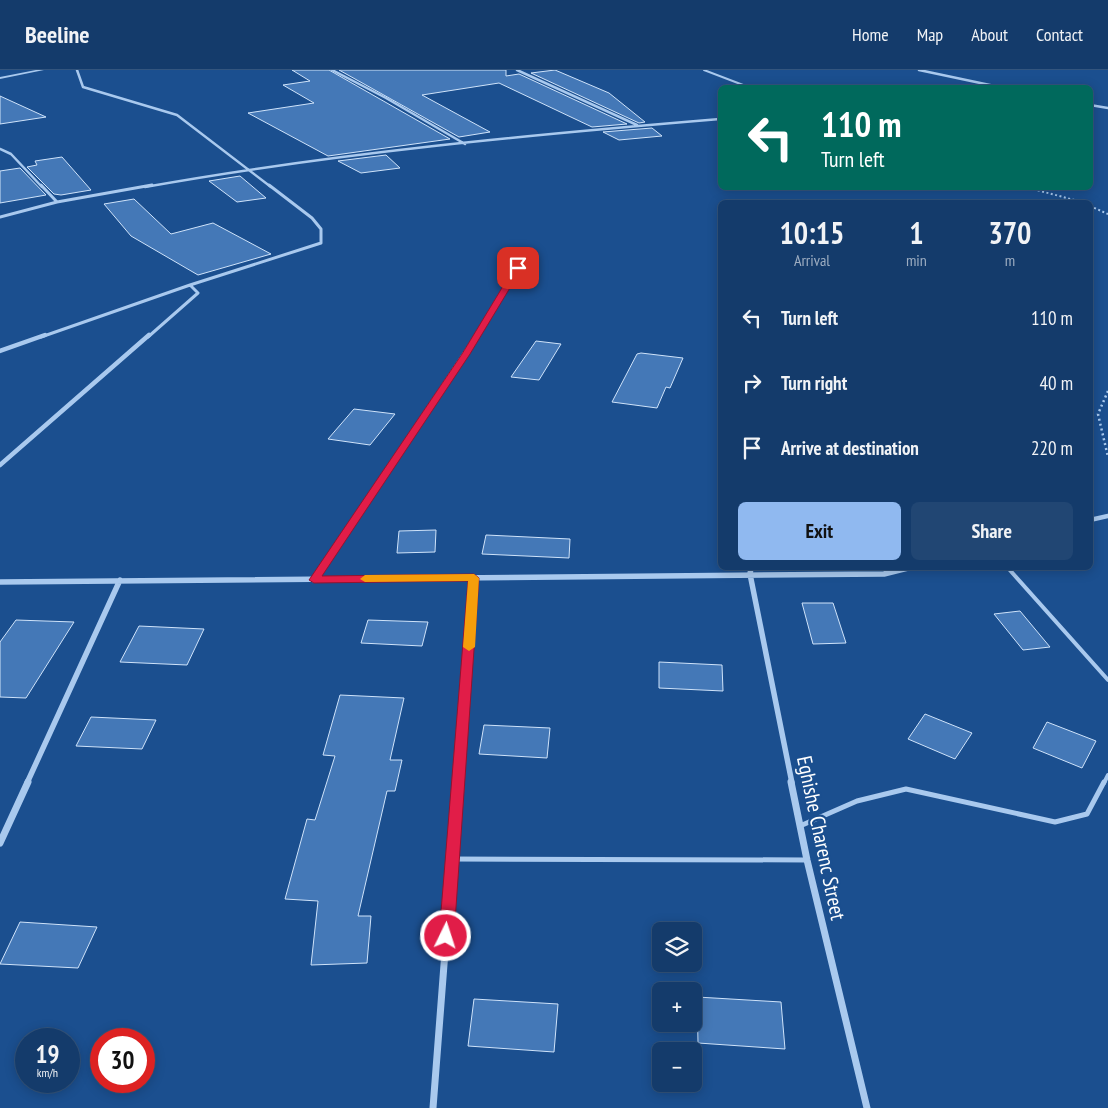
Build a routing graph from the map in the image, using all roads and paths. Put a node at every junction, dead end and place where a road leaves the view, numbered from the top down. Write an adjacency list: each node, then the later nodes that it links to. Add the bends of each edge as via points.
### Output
1 (42, 70): 7 (street)
2 (77, 70): 16 (street, via 83,87 177,115)
3 (332, 70): 14 (street)
4 (517, 70): 13 (street)
5 (704, 70): 8 (lane)
6 (919, 70): 9 (street)
7 (0, 78)
8 (742, 85)
9 (990, 85)
10 (1093, 105): 11 (street)
11 (1108, 108)
12 (718, 119): 13 (street)
13 (640, 126): 14 (street)
14 (466, 144): 16 (street)
15 (0, 150): 19 (street, via 11,154)
16 (246, 169): 19 (street); 24 (street, via 312,218 321,229 321,243)
17 (1037, 190): 18 (path)
18 (1074, 200)
19 (57, 202): 22 (street)
20 (1093, 207): 21 (path)
21 (1108, 214)
22 (0, 217)
23 (518, 268): 36 (street, via 466,354)
24 (190, 285): 25 (street); 28 (street, via 198,293)
25 (0, 351)
26 (1108, 391): 27 (path, via 1098,414)
27 (1108, 457)
28 (0, 465)
29 (1108, 516): 30 (street)
30 (1093, 519)
31 (900, 570): 33 (street, via 884,574)
32 (1010, 570): 38 (lane)
33 (751, 571): 34 (street); 40 (street, Eghishe Charenc Street)
34 (474, 578): 36 (street); 42 (street)
35 (120, 580): 36 (street); 37 (street); 41 (street)
36 (314, 580)
37 (0, 582)
38 (1108, 680)
39 (1108, 775): 40 (lane, via 1087,814 1055,822 906,789 857,801)
40 (800, 826): 43 (street, Eghishe Charenc Street)
41 (0, 843)
42 (452, 859): 43 (lane); 44 (street)
43 (807, 860): 45 (street, Eghishe Charenc Street)
44 (433, 1108)
45 (867, 1108)

